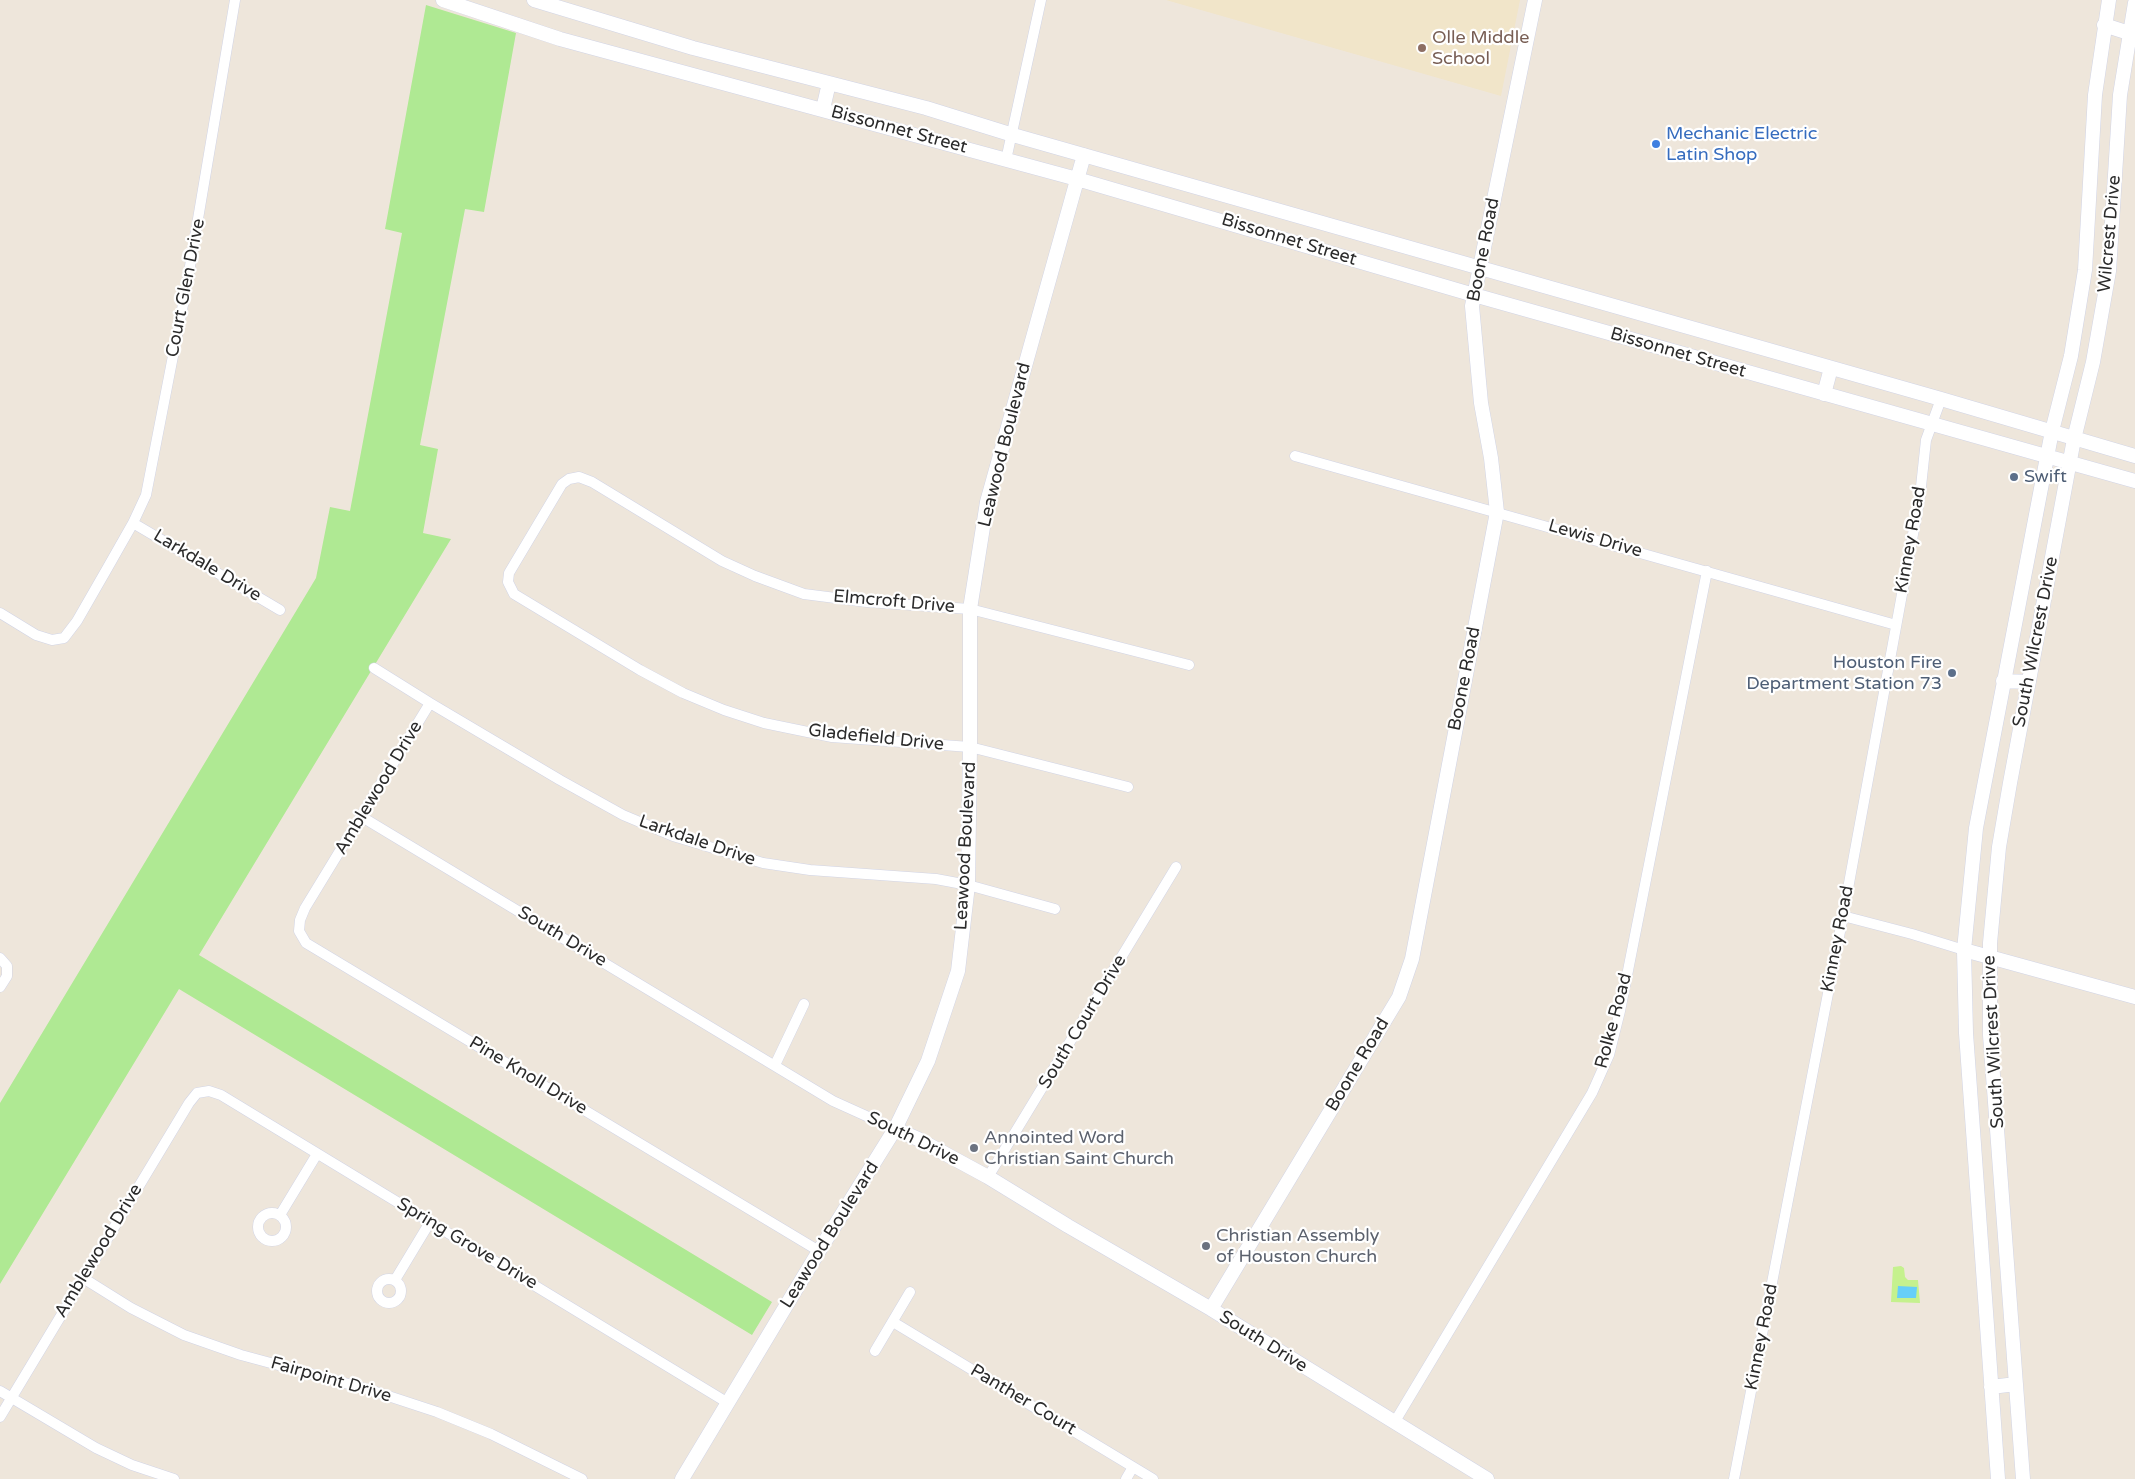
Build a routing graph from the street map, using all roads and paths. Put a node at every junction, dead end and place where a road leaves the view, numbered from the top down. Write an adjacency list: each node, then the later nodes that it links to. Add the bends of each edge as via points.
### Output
1 (235, 0): 34 (street, Court Glen Drive, via 191,265 154,456 146,495)
2 (443, 0): 11 (main road, Bissonnet Street, via 560,39)
3 (534, 0): 10 (main road, Bissonnet Street, via 693,48)
4 (1041, 0): 12 (street)
5 (1535, 0): 18 (main road, Boone Road)
6 (2109, 0): 8 (main road, Wilcrest Drive)
7 (2135, 3): 9 (main road, Wilcrest Drive)
8 (2104, 25): 9 (main road); 13 (main road, Wilcrest Drive, via 2095,95)
9 (2130, 33): 15 (main road, Wilcrest Drive, via 2120,95)
10 (829, 83): 11 (main road); 12 (main road, Bissonnet Street)
11 (824, 109): 16 (main road, Bissonnet Street)
12 (1013, 135): 14 (main road, Bissonnet Street); 16 (street)
13 (2093, 144): 15 (main road); 19 (main road, Wilcrest Drive)
14 (1084, 155): 17 (main road, Leawood Boulevard); 18 (main road, Bissonnet Street)
15 (2116, 159): 20 (main road, Wilcrest Drive)
16 (1006, 160): 17 (main road, Bissonnet Street)
17 (1077, 179): 21 (main road, Bissonnet Street); 36 (main road, Leawood Boulevard, via 987,502)
18 (1479, 267): 21 (main road, Boone Road); 22 (main road, Bissonnet Street)
19 (2085, 270): 20 (main road); 26 (main road, Wilcrest Drive, via 2071,356)
20 (2109, 270): 27 (main road, Wilcrest Drive, via 2093,362)
21 (1474, 295): 23 (main road, Bissonnet Street); 33 (main road, Boone Road, via 1472,306 1481,402)
22 (1831, 368): 23 (main road); 24 (main road, Bissonnet Street)
23 (1824, 394): 25 (main road, Bissonnet Street)
24 (1941, 399): 25 (street, Kinney Road); 26 (main road, Bissonnet Street)
25 (1931, 424): 28 (main road, Bissonnet Street); 40 (street, Kinney Road)
26 (2052, 431): 27 (main road, Bissonnet Street); 28 (main road, Wilcrest Drive)
27 (2074, 439): 30 (main road, Bissonnet Street); 31 (main road, Wilcrest Drive)
28 (2048, 455): 31 (main road, Bissonnet Street); 43 (main road, South Wilcrest Drive)
29 (1295, 456): 33 (street, Lewis Drive)
30 (2135, 456)
31 (2070, 462): 32 (main road, Bissonnet Street); 44 (main road, South Wilcrest Drive)
32 (2135, 481)
33 (1497, 512): 35 (street, Lewis Drive); 73 (main road, Boone Road, via 1412,959 1399,997)
34 (133, 522): 37 (street, Larkdale Drive); 38 (street, Court Glen Drive, via 64,638 52,640 36,635)
35 (1707, 571): 40 (street, Lewis Drive); 82 (street, Rolke Road, via 1609,1055 1592,1093)
36 (970, 608): 39 (street, Elmcroft Drive, via 867,602 798,591 722,561 579,477 562,484 509,573 508,582 514,594); 41 (street, Elmcroft Drive); 46 (main road, Leawood Boulevard)
37 (280, 610)
38 (0, 614)
39 (556, 619): 46 (street, Gladefield Drive, via 683,693 764,723 832,737)
40 (1896, 625): 53 (street, Kinney Road)
41 (1189, 665)
42 (374, 668): 45 (street, Larkdale Drive)
43 (2003, 681): 44 (main road); 54 (main road, South Wilcrest Drive, via 1976,828)
44 (2029, 682): 55 (main road, South Wilcrest Drive, via 2000,839)
45 (430, 704): 48 (street, Amblewood Drive); 51 (street, Larkdale Drive, via 623,815 672,836 763,863 810,870 936,879)
46 (970, 747): 47 (street, Gladefield Drive); 51 (main road, Leawood Boulevard)
47 (1128, 787)
48 (362, 816): 50 (street, Amblewood Drive); 60 (street, South Drive)
49 (1176, 866): 64 (street, South Court Drive)
50 (328, 872): 69 (street, Pine Knoll Drive, via 300,920 299,931 306,943)
51 (968, 885): 52 (street, Larkdale Drive); 62 (main road, Leawood Boulevard, via 958,971 928,1060)
52 (1055, 909)
53 (1843, 916): 54 (street); 90 (street, Kinney Road)
54 (1964, 950): 55 (main road); 68 (main road, South Wilcrest Drive, via 1966,1033)
55 (1989, 956): 58 (main road); 67 (main road, South Wilcrest Drive, via 1990,1035)
56 (0, 958): 57 (street, via 7,966 7,976)
57 (0, 987)
58 (2135, 997)
59 (804, 1004): 60 (street)
60 (775, 1065): 62 (street, South Drive, via 834,1101)
61 (204, 1092): 63 (street, Spring Grove Drive, via 220,1095); 70 (street, Amblewood Drive, via 197,1093 189,1103)
62 (895, 1129): 64 (main road, South Drive); 69 (main road, Leawood Boulevard)
63 (317, 1154): 65 (street); 66 (street, Spring Grove Drive)
64 (988, 1177): 73 (main road, South Drive)
65 (280, 1215)
66 (430, 1222): 71 (street); 80 (street, Spring Grove Drive)
67 (2006, 1244): 68 (main road); 76 (main road, South Wilcrest Drive)
68 (1982, 1246): 77 (main road, South Wilcrest Drive)
69 (819, 1251): 80 (main road, Leawood Boulevard)
70 (83, 1278): 79 (street, Amblewood Drive); 85 (street, Fairpoint Drive, via 158,1324 184,1335 241,1355 367,1388 430,1410 499,1437)
71 (395, 1280)
72 (910, 1292): 74 (street)
73 (1210, 1309): 82 (main road, South Drive)
74 (893, 1322): 75 (street); 83 (street, Panther Court)
75 (875, 1351)
76 (2016, 1384): 77 (main road); 92 (main road, South Wilcrest Drive)
77 (1991, 1387): 91 (main road, South Wilcrest Drive)
78 (0, 1391): 79 (street)
79 (11, 1398): 81 (street, Amblewood Drive); 84 (street, via 102,1451)
80 (728, 1403): 86 (main road, Leawood Boulevard)
81 (0, 1417)
82 (1394, 1423): 89 (main road, South Drive)
83 (1133, 1467): 87 (street); 88 (street, Panther Court)
84 (174, 1479)
85 (582, 1479)
86 (682, 1479)
87 (1126, 1479)
88 (1153, 1479)
89 (1487, 1479)
90 (1734, 1479)
91 (1998, 1479)
92 (2023, 1479)

